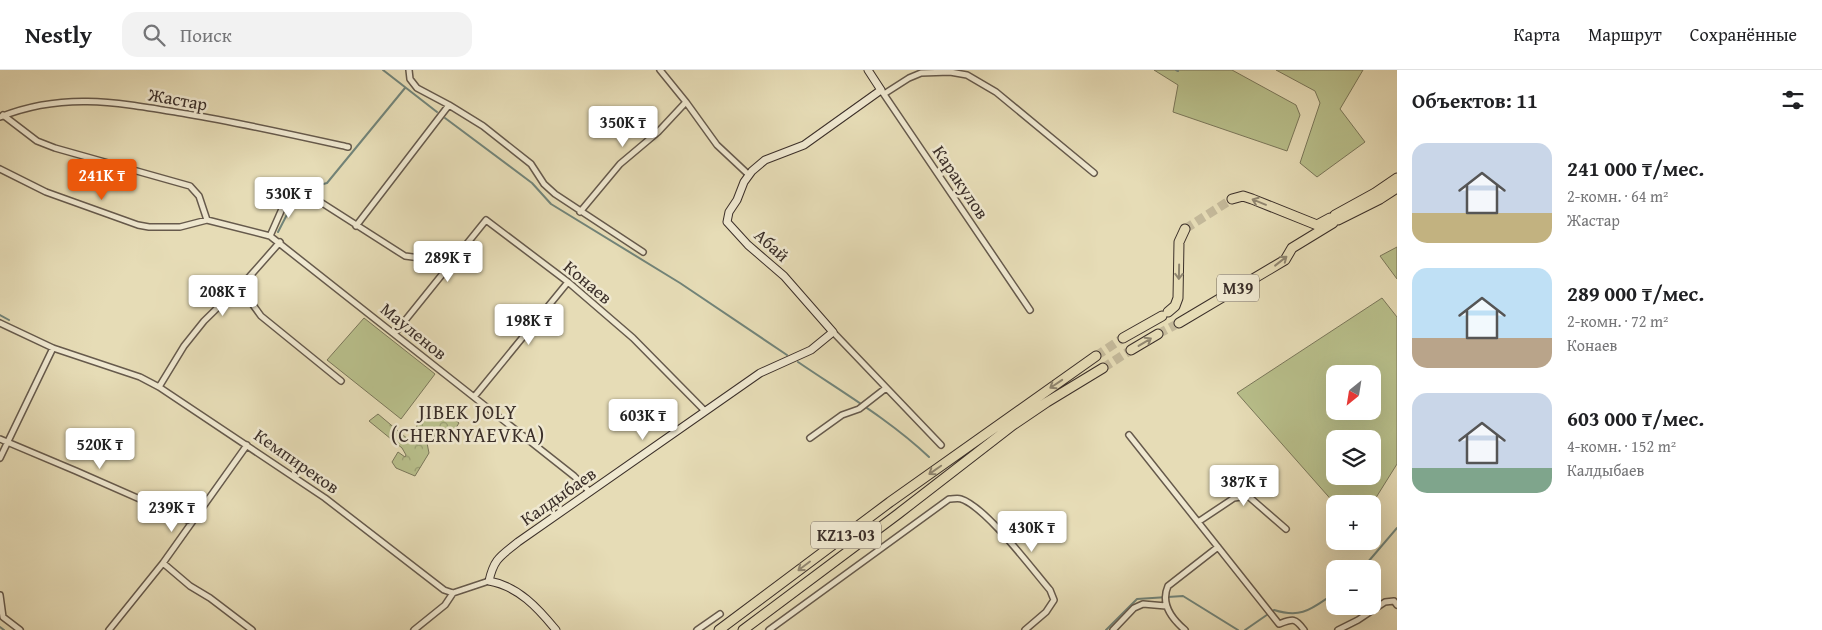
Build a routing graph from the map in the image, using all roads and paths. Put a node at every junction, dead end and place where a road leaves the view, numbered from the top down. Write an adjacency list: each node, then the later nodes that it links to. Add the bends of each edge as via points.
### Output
1 (409, 70): 6 (street, via 410,79 417,88)
2 (660, 70): 5 (street)
3 (868, 70): 4 (main road, Каракулов)
4 (882, 92): 10 (street, via 921,73 967,75 996,92); 11 (main road, Абай, via 804,145 765,160); 28 (street, Каракулов)
5 (686, 102): 11 (street, via 717,145); 17 (street, via 658,132 620,164)
6 (449, 104): 17 (street, via 512,148 531,164 549,189); 20 (street)
7 (2, 116): 8 (street, Жастар, via 44,103 94,100 247,124); 19 (street, Жастар, via 36,141 190,186 199,196)
8 (348, 147)
9 (0, 169): 19 (street, via 46,192 138,225 180,227)
10 (1094, 173)
11 (749, 175): 31 (main road, Абай, via 727,222 784,276)
12 (1397, 178): 18 (highway, M39)
13 (1397, 188): 18 (highway, M39)
14 (289, 193): 22 (street)
15 (308, 194): 20 (street)
16 (1232, 199): 18 (highway, M39, one-way to 16, via 1317,225 1243,196)
17 (580, 212): 24 (street)
18 (1334, 219): 30 (highway, M39, one-way to 18, via 1285,260 1292,248)
19 (206, 220): 22 (street, Мауленов)
20 (356, 226): 25 (street, via 405,256)
21 (1185, 228): 34 (highway, one-way to 34, via 1179,242 1175,306)
22 (270, 236): 23 (street, Мауленов)
23 (280, 242): 27 (street); 32 (street, Мауленов)
24 (643, 252)
25 (451, 262): 26 (street, Конаев, via 486,220); 32 (street, Конаев)
26 (568, 282): 42 (street); 43 (street, Конаев, via 633,338)
27 (240, 287): 39 (street, via 261,316); 40 (street, via 204,321)
28 (1030, 310)
29 (0, 323): 35 (street, Кемпиреков)
30 (1179, 323)
31 (832, 332): 41 (street, Абай); 43 (main road, Калдыбаев, via 811,350 760,373)
32 (395, 333): 42 (street, Мауленов)
33 (1158, 334): 36 (highway, one-way to 33)
34 (1123, 338)
35 (53, 348): 40 (street, Кемпиреков); 47 (street)
36 (1131, 350)
37 (1096, 356): 48 (highway, KZ13-03, one-way to 48)
38 (1103, 368): 51 (highway, KZ13-03, via 1047,402)
39 (342, 381)
40 (159, 386): 49 (street, Кемпиреков)
41 (886, 388): 45 (street, via 860,409 842,416); 50 (street, Абай)
42 (474, 397): 53 (street, Мауленов)
43 (705, 410): 53 (main road, Калдыбаев)
44 (1129, 435): 57 (street)
45 (810, 438)
46 (0, 439): 47 (street)
47 (7, 442): 52 (street); 56 (street)
48 (975, 442): 51 (highway); 54 (highway, KZ13-03, one-way to 54)
49 (247, 445): 56 (street); 62 (street, Кемпиреков, via 325,498 444,590)
50 (941, 445)
51 (981, 450): 55 (highway, KZ13-03)
52 (0, 458)
53 (590, 492): 61 (main road, Калдыбаев, via 500,557 492,566)
54 (890, 502): 55 (highway); 74 (highway, KZ13-03, one-way to 74)
55 (898, 514): 75 (highway, KZ13-03)
56 (192, 522): 60 (street)
57 (1198, 522): 58 (street, via 1234,498 1248,496); 59 (street)
58 (1286, 529)
59 (1218, 547): 65 (street, via 1168,586); 80 (street, via 1279,624 1291,619)
60 (163, 563): 69 (street); 70 (street)
61 (489, 581): 62 (street); 72 (main road, via 520,594)
62 (453, 593): 71 (street, via 444,606)
63 (0, 595): 67 (street)
64 (1397, 605): 81 (street, via 1394,601 1385,602)
65 (1166, 606): 78 (street, via 1143,604 1134,608); 79 (street)
66 (720, 614): 73 (street)
67 (1, 619): 68 (street)
68 (20, 630)
69 (109, 630)
70 (252, 630)
71 (414, 630)
72 (556, 630)
73 (696, 630)
74 (719, 630)
75 (743, 630)
76 (769, 630): 77 (street, via 949,499 960,499 976,508 1050,590 1054,600 1046,612)
77 (1025, 630)
78 (1113, 630)
79 (1185, 630)
80 (1304, 630)
81 (1338, 630)

